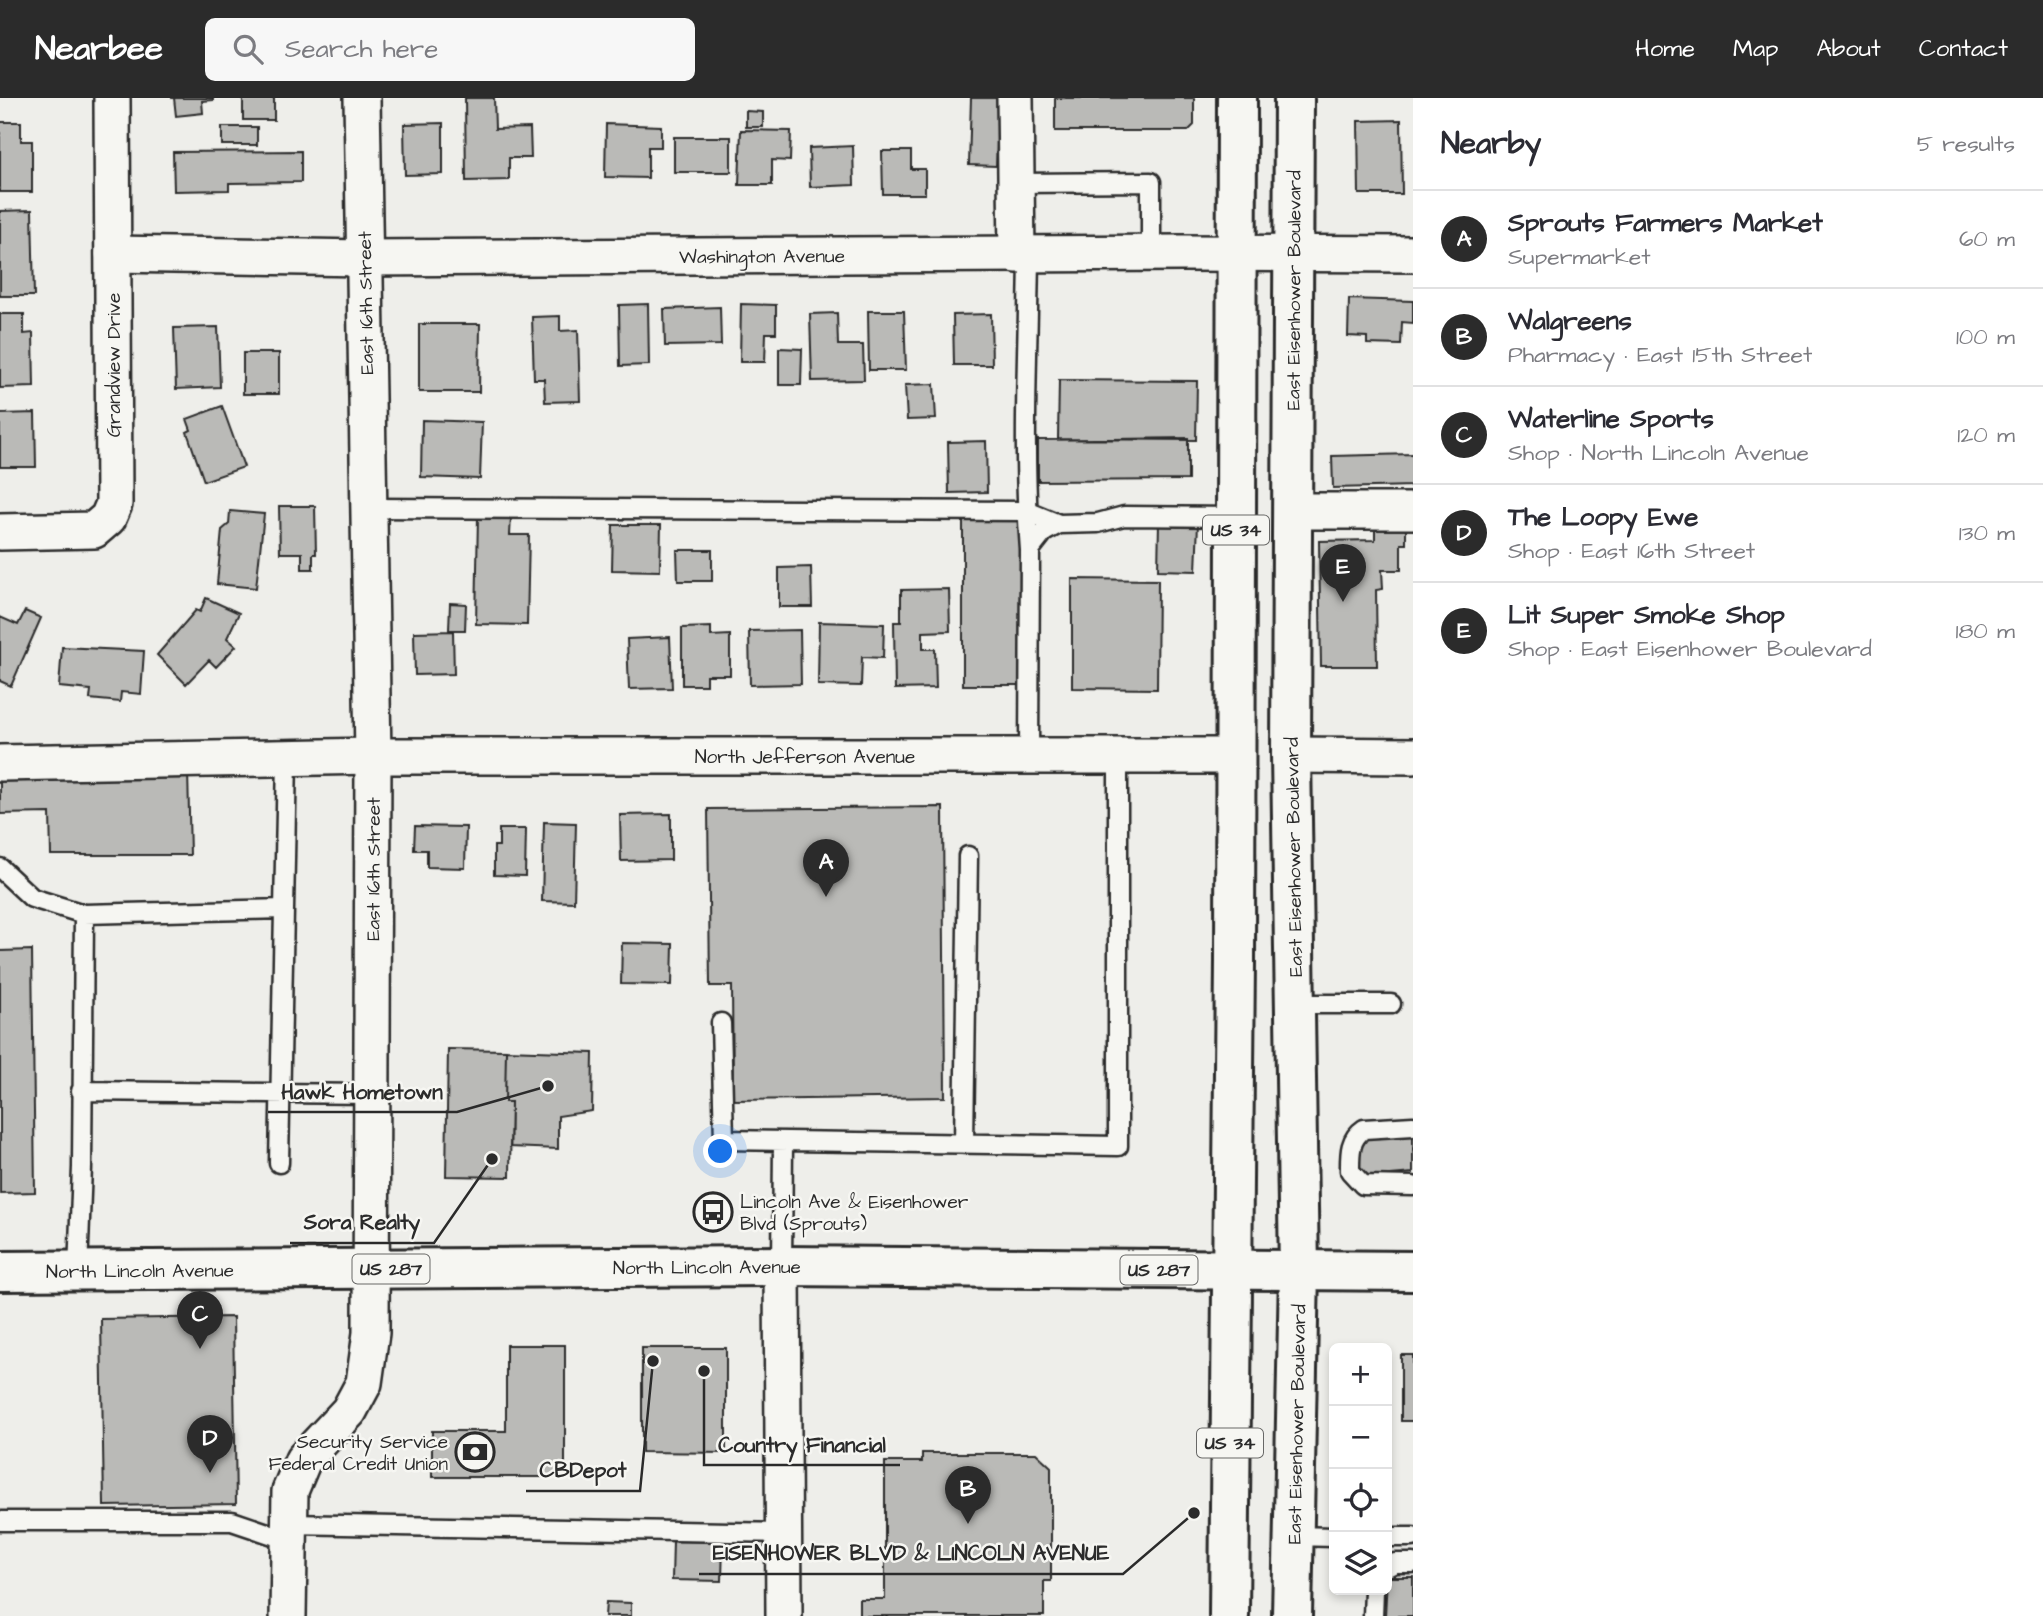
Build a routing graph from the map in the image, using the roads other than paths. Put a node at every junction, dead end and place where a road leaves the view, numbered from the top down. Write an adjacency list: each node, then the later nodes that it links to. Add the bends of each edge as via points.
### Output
1 (112, 98): 9 (street, Grandview Drive)
2 (362, 98): 13 (street, East 16th Street)
3 (1015, 98): 6 (street)
4 (1237, 98): 7 (highway, US 34)
5 (1294, 98): 8 (highway, East Eisenhower Boulevard / US 34)
6 (1016, 183): 10 (street); 11 (lane, via 1151,182)
7 (1236, 253): 8 (street, Washington Avenue); 11 (street, Washington Avenue); 18 (highway, US 34)
8 (1294, 253): 12 (street, Washington Avenue); 16 (highway, East Eisenhower Boulevard / US 34)
9 (113, 254): 13 (street, Washington Avenue); 20 (street, Grandview Drive, via 114,504 108,518 94,530)
10 (1023, 254): 11 (street, Washington Avenue); 13 (street, Washington Avenue); 15 (lane)
11 (1151, 254)
12 (1413, 254)
13 (364, 258): 14 (street, East 16th Street)
14 (368, 508): 15 (lane); 25 (street, East 16th Street)
15 (1027, 511): 19 (lane); 21 (lane)
16 (1292, 511): 17 (street); 24 (highway, East Eisenhower Boulevard / US 34)
17 (1413, 512)
18 (1236, 517): 19 (lane, via 1124,516 1098,523); 26 (highway, US 34)
19 (1059, 524): 21 (lane, via 1044,532)
20 (0, 532)
21 (1030, 551): 22 (lane)
22 (1029, 755): 23 (street, North Jefferson Avenue); 25 (street, North Jefferson Avenue)
23 (1118, 755): 26 (street, North Jefferson Avenue); 42 (lane, via 1118,1146)
24 (1291, 755): 27 (street); 34 (highway, East Eisenhower Boulevard / US 34)
25 (373, 756): 28 (street, North Jefferson Avenue); 39 (street, East 16th Street)
26 (1237, 756): 47 (highway, US 34)
27 (1413, 756)
28 (287, 758): 29 (street, North Jefferson Avenue); 32 (lane)
29 (0, 763)
30 (968, 856): 42 (lane)
31 (0, 869): 33 (lane, via 32,898)
32 (284, 909): 33 (lane); 38 (lane)
33 (84, 914): 37 (lane)
34 (1295, 1004): 35 (lane); 50 (highway, East Eisenhower Boulevard / US 34)
35 (1391, 1004)
36 (722, 1023): 41 (lane, via 724,1140)
37 (81, 1091): 38 (lane); 49 (lane)
38 (280, 1093): 39 (lane); 43 (lane)
39 (372, 1094): 46 (street, East 16th Street)
40 (1413, 1126): 44 (lane, via 1364,1129 1353,1140 1350,1154 1350,1171 1363,1185)
41 (783, 1142): 42 (lane); 45 (lane)
42 (964, 1144)
43 (279, 1163)
44 (1413, 1186)
45 (782, 1266): 46 (highway, North Lincoln Avenue / US 287); 47 (highway, North Lincoln Avenue / US 287); 54 (street)
46 (372, 1269): 49 (highway, North Lincoln Avenue / US 287); 53 (street, East 16th Street, via 364,1383 349,1411 303,1460 290,1491)
47 (1231, 1270): 50 (highway, North Lincoln Avenue / US 287); 64 (highway, US 34)
48 (0, 1271): 49 (highway, North Lincoln Avenue / US 287)
49 (78, 1271)
50 (1299, 1271): 51 (highway, North Lincoln Avenue / US 287); 55 (highway, East Eisenhower Boulevard / US 34)
51 (1413, 1271)
52 (0, 1521): 53 (lane, via 232,1521)
53 (288, 1532): 54 (lane); 62 (street, East 16th Street)
54 (783, 1533): 63 (street)
55 (1293, 1536): 56 (lane); 65 (highway, East Eisenhower Boulevard / US 34)
56 (1329, 1536)
57 (1392, 1537): 58 (lane)
58 (1413, 1537)
59 (1413, 1563): 60 (lane)
60 (1392, 1564)
61 (1374, 1595): 66 (lane)
62 (288, 1616)
63 (784, 1616)
64 (1229, 1616)
65 (1292, 1616)
66 (1373, 1616)

